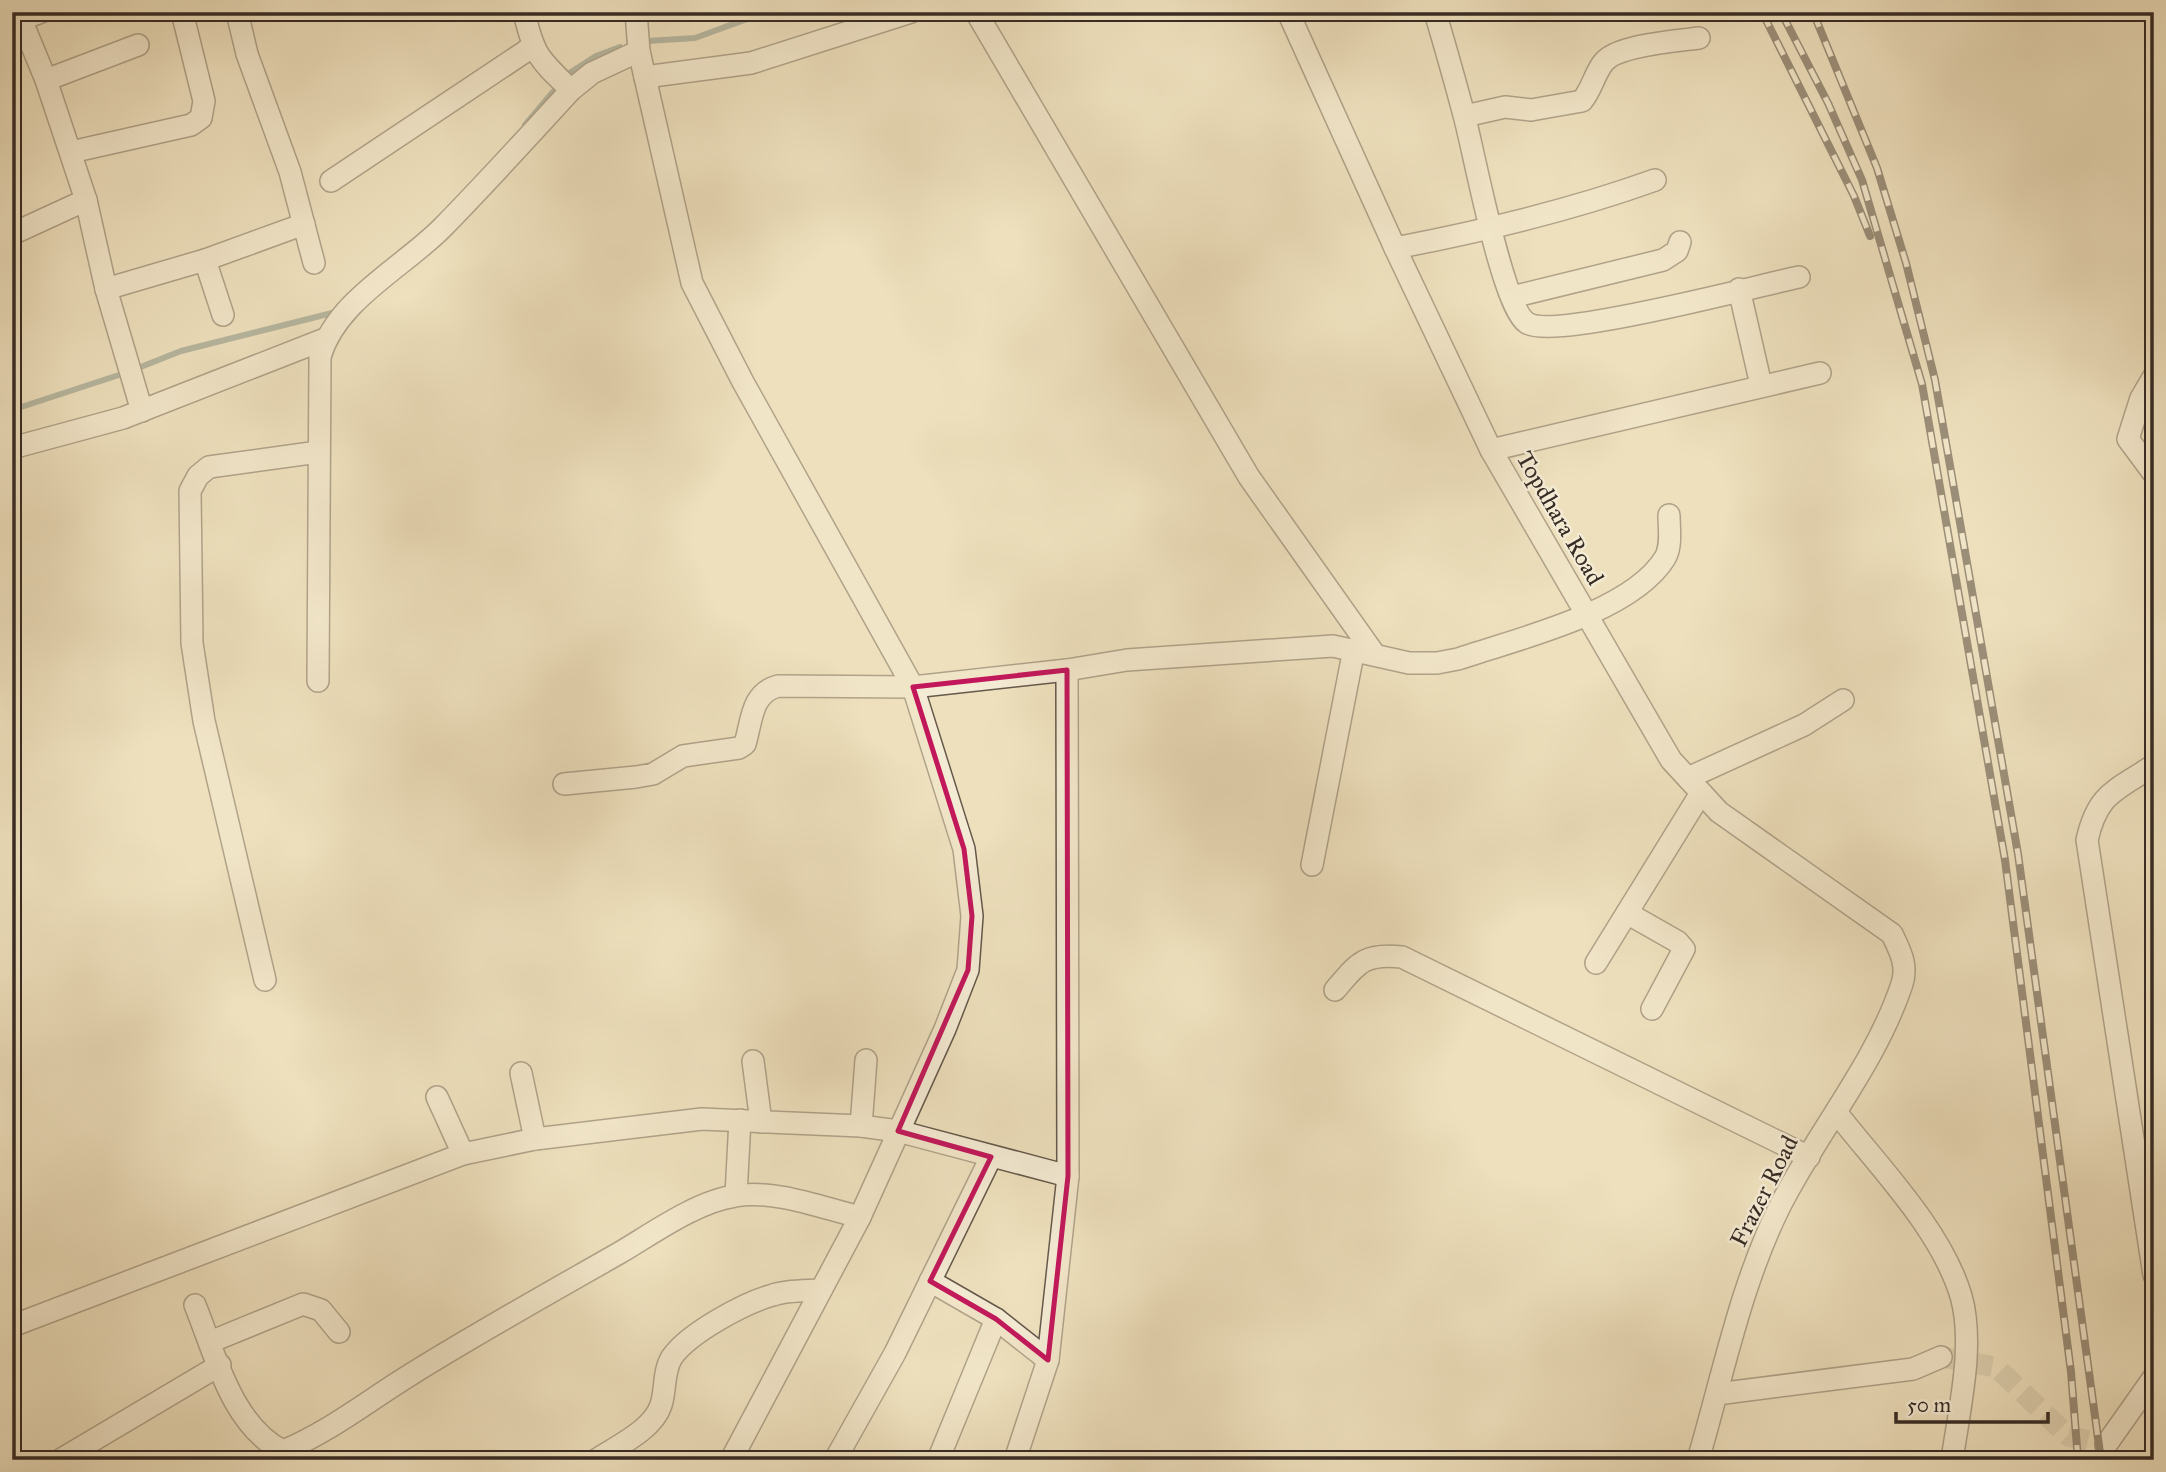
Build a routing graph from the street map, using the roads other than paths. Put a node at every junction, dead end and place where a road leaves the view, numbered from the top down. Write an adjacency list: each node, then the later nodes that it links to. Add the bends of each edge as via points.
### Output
1 (41, 12): 10 (street)
2 (182, 12): 19 (street, via 204,101 201,118 191,125)
3 (237, 12): 23 (street)
4 (524, 12): 13 (street)
5 (636, 12): 14 (street)
6 (911, 12): 15 (street, via 751,63)
7 (976, 12): 46 (street, via 1249,477)
8 (1288, 12): 27 (street, Topdhara Road)
9 (1435, 12): 18 (street)
10 (17, 19): 16 (street)
11 (1699, 38): 18 (street, via 1616,52 1602,64 1582,101 1531,110 1505,107)
12 (138, 45): 16 (street)
13 (532, 47): 17 (street); 21 (street)
14 (639, 51): 15 (street); 17 (street, via 592,73)
15 (645, 76): 49 (street, via 692,283)
16 (47, 80): 19 (street)
17 (571, 90): 35 (street, via 442,229 360,300)
18 (1465, 116): 24 (street)
19 (71, 152): 22 (street)
20 (1655, 180): 24 (street)
21 (331, 181)
22 (86, 200): 25 (street); 31 (street)
23 (304, 224): 28 (street); 29 (street)
24 (1491, 230): 27 (street); 33 (street)
25 (12, 234)
26 (1681, 242): 33 (street, via 1677,251 1663,260)
27 (1395, 248): 41 (street, Topdhara Road)
28 (205, 260): 31 (street); 34 (street)
29 (314, 263)
30 (1799, 277): 32 (street)
31 (106, 289): 39 (street)
32 (1739, 289): 33 (street, via 1589,323 1538,326 1526,322); 38 (street)
33 (1511, 297)
34 (223, 315)
35 (325, 339): 39 (street); 42 (street, via 320,357)
36 (1820, 373): 38 (street)
37 (2154, 376): 43 (street, via 2141,398 2128,439)
38 (1760, 385): 41 (street)
39 (142, 411): 40 (street)
40 (12, 448)
41 (1491, 450): 45 (street, Topdhara Road)
42 (318, 452): 48 (street); 58 (street, via 209,467 190,491 192,642 204,721)
43 (2154, 474)
44 (1669, 515): 45 (street, via 1666,557 1647,578)
45 (1587, 617): 46 (street, via 1437,663 1409,663); 53 (street, Topdhara Road, via 1671,760)
46 (1364, 652): 47 (street, via 1333,646 1213,653); 54 (street)
47 (1067, 670): 49 (street); 75 (street)
48 (318, 681)
49 (913, 687): 52 (street, via 771,688 754,706 745,744 739,748 683,756 653,774 636,778); 69 (street, via 964,849 972,916 968,970)
50 (1843, 700): 53 (street)
51 (2154, 765): 74 (street, via 2110,793 2093,813 2087,840)
52 (564, 784)
53 (1695, 786): 55 (street); 56 (street, Topdhara Road, via 1719,812 1766,848 1892,934)
54 (1312, 865)
55 (1627, 913): 57 (street); 60 (street, via 1685,949)
56 (1904, 959): 65 (street, Frazer Road, via 1903,981 1883,1030)
57 (1595, 963)
58 (265, 980)
59 (1335, 990): 73 (street, via 1356,965 1376,954 1402,957)
60 (1652, 1009)
61 (866, 1060): 68 (street)
62 (753, 1061): 67 (street)
63 (520, 1073): 70 (street)
64 (437, 1097): 71 (street)
65 (1836, 1112): 73 (street, Frazer Road); 99 (street, via 1929,1232 1961,1298 1966,1355)
66 (740, 1121): 67 (street); 70 (street, via 702,1119); 76 (street)
67 (761, 1122): 68 (street)
68 (862, 1126): 69 (street)
69 (898, 1131): 72 (street); 77 (street)
70 (535, 1139): 71 (street)
71 (463, 1154): 83 (street)
72 (992, 1157): 75 (street); 79 (street)
73 (1809, 1157): 90 (street, Frazer Road, via 1780,1207 1740,1300)
74 (2146, 1164): 78 (street)
75 (1068, 1176): 87 (street)
76 (736, 1195): 77 (street, via 772,1197); 88 (street, via 671,1223 411,1375 313,1438 283,1451 267,1443 248,1422)
77 (860, 1217): 80 (street)
78 (2154, 1275)
79 (930, 1281): 82 (street); 95 (street)
80 (821, 1290): 93 (street, via 775,1294 749,1304 682,1347 671,1359 661,1406 651,1420); 94 (street)
81 (195, 1305): 85 (street)
82 (996, 1320): 87 (street); 96 (street)
83 (12, 1326)
84 (339, 1332): 85 (street, via 321,1311 303,1304)
85 (210, 1342): 88 (street)
86 (1941, 1357): 90 (street, via 1913,1369)
87 (1048, 1360): 97 (street)
88 (220, 1365): 92 (street)
89 (2154, 1377): 91 (street)
90 (1717, 1394): 98 (street, Frazer Road)
91 (2106, 1445)
92 (60, 1460)
93 (596, 1460)
94 (731, 1460)
95 (835, 1460)
96 (938, 1460)
97 (1016, 1460)
98 (1698, 1460)
99 (1952, 1460)

